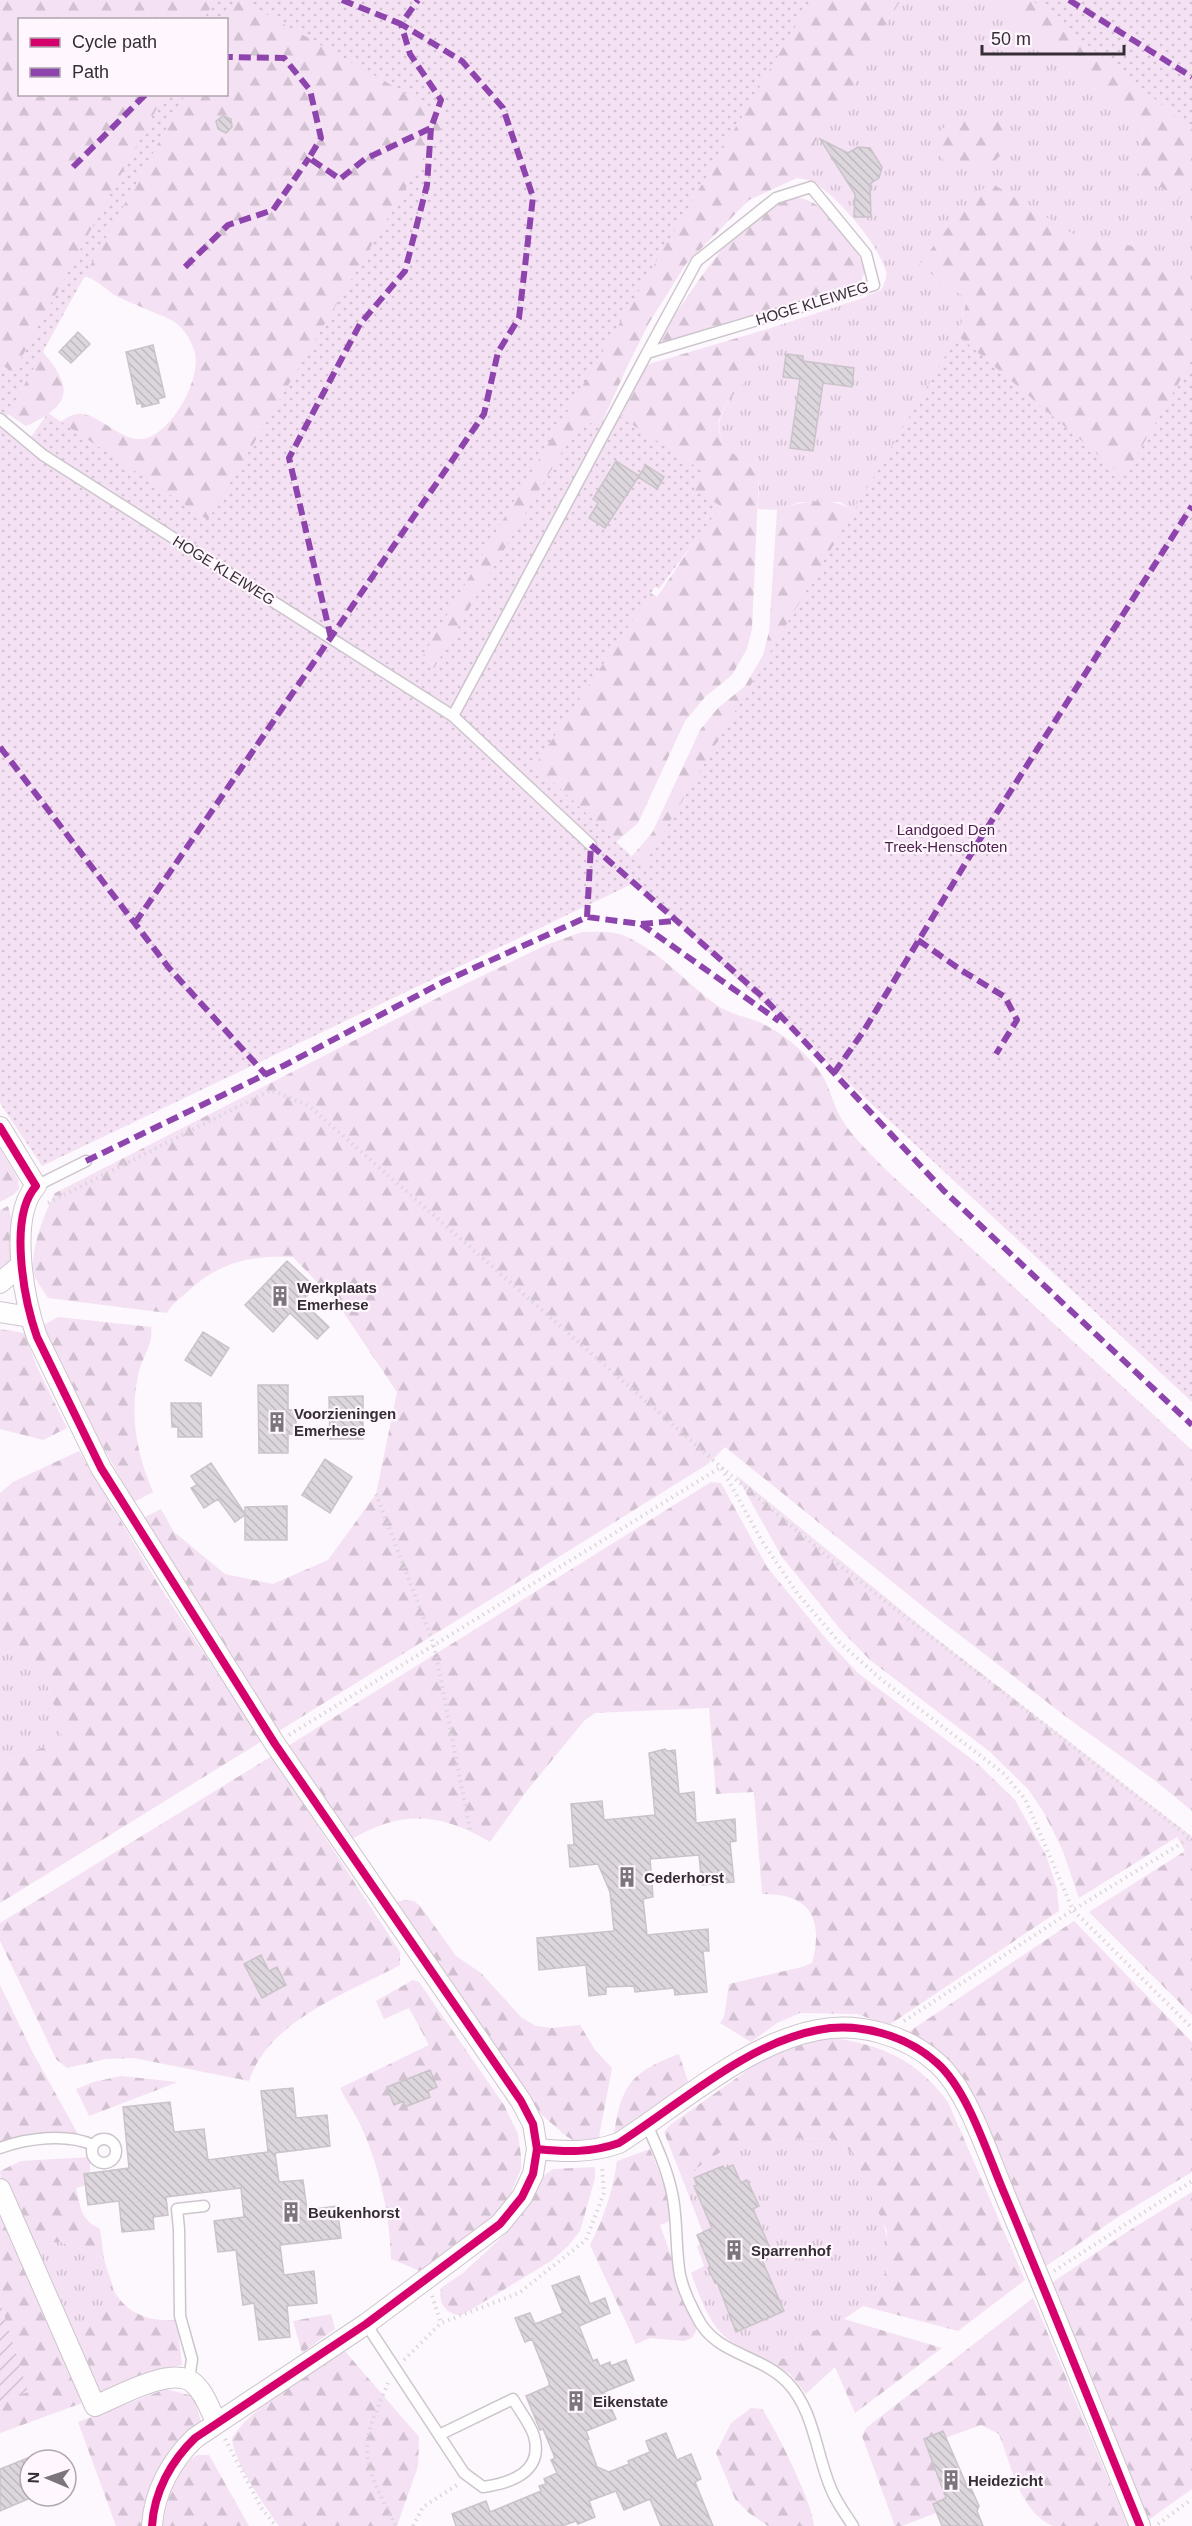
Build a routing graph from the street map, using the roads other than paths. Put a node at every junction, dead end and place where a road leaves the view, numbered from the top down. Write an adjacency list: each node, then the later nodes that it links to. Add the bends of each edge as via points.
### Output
1 (646, 353): 1 (lane, HOGE KLEIWEG, via 697,261 776,198 811,187 866,254 874,285); 3 (lane, HOGE KLEIWEG)
2 (0, 419): 3 (lane, HOGE KLEIWEG, via 43,455)
3 (453, 716): 4 (lane, HOGE KLEIWEG)
4 (591, 845)
5 (0, 1127): 7 (street)
6 (86, 1161): 7 (lane)
7 (36, 1186): 8 (street, via 24,1216)
8 (21, 1265): 9 (street); 11 (street)
9 (0, 1283)
10 (0, 1312): 11 (street)
11 (30, 1317): 15 (street, via 101,1468 275,1744 521,2101 533,2124)
12 (647, 2125): 15 (street, via 619,2143 601,2149 575,2153); 23 (lane, via 673,2194 681,2277 698,2320 718,2344 788,2382 811,2425 832,2492); 24 (street, via 747,2056 787,2038 820,2029 885,2033 936,2063 955,2084 975,2124)
13 (93, 2145): 14 (lane, via 81,2140 52,2139)
14 (0, 2148)
15 (537, 2149): 18 (street, via 533,2174 522,2197 500,2224)
16 (0, 2189): 19 (street, via 95,2406 160,2379 172,2376)
17 (204, 2206): 19 (lane, via 177,2209 180,2316 192,2359)
18 (366, 2324): 20 (street); 21 (lane)
19 (189, 2380): 20 (street, via 202,2394)
20 (216, 2421): 22 (street, via 186,2446 171,2468 158,2498)
21 (439, 2436): 21 (lane, via 464,2474 483,2487 509,2483 529,2469 536,2451 533,2434 513,2399)
22 (152, 2526)
23 (853, 2526)
24 (1140, 2526)

